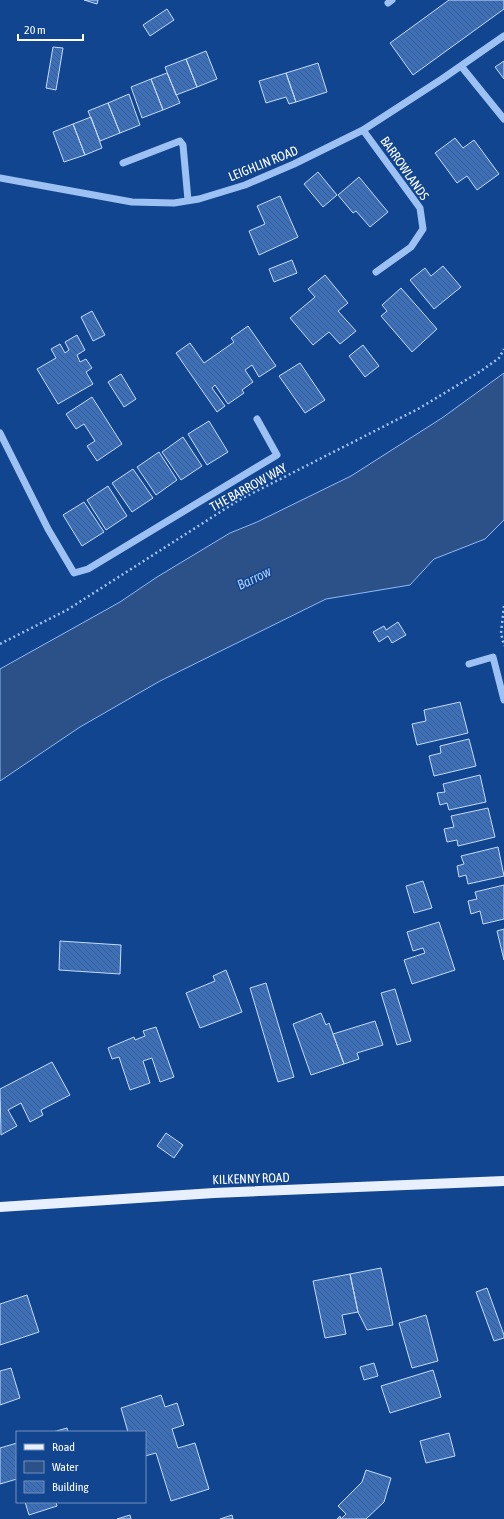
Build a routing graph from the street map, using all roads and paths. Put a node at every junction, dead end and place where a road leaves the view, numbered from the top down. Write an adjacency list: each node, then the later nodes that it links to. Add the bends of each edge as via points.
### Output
1 (504, 36): 2 (street, LEIGHLIN ROAD)
2 (461, 66): 3 (street); 4 (street, LEIGHLIN ROAD)
3 (504, 119)
4 (363, 130): 7 (street, LEIGHLIN ROAD, via 245,185); 8 (street, BARROWLANDS, via 420,208 423,229 410,247)
5 (123, 163): 7 (street, via 180,141 183,145)
6 (0, 178): 7 (street, LEIGHLIN ROAD, via 132,202 174,203)
7 (188, 200)
8 (376, 272)
9 (504, 349): 13 (path, THE BARROW WAY, via 499,358 481,371 418,409 239,500 67,610)
10 (257, 419): 11 (street, via 277,455 88,569 74,573 48,529)
11 (0, 433)
12 (504, 606): 14 (path, via 501,633)
13 (0, 644)
14 (504, 646)
15 (469, 664): 16 (street, via 493,657)
16 (504, 700)
17 (504, 1181): 18 (main road, KILKENNY ROAD, via 214,1193)
18 (0, 1207)

